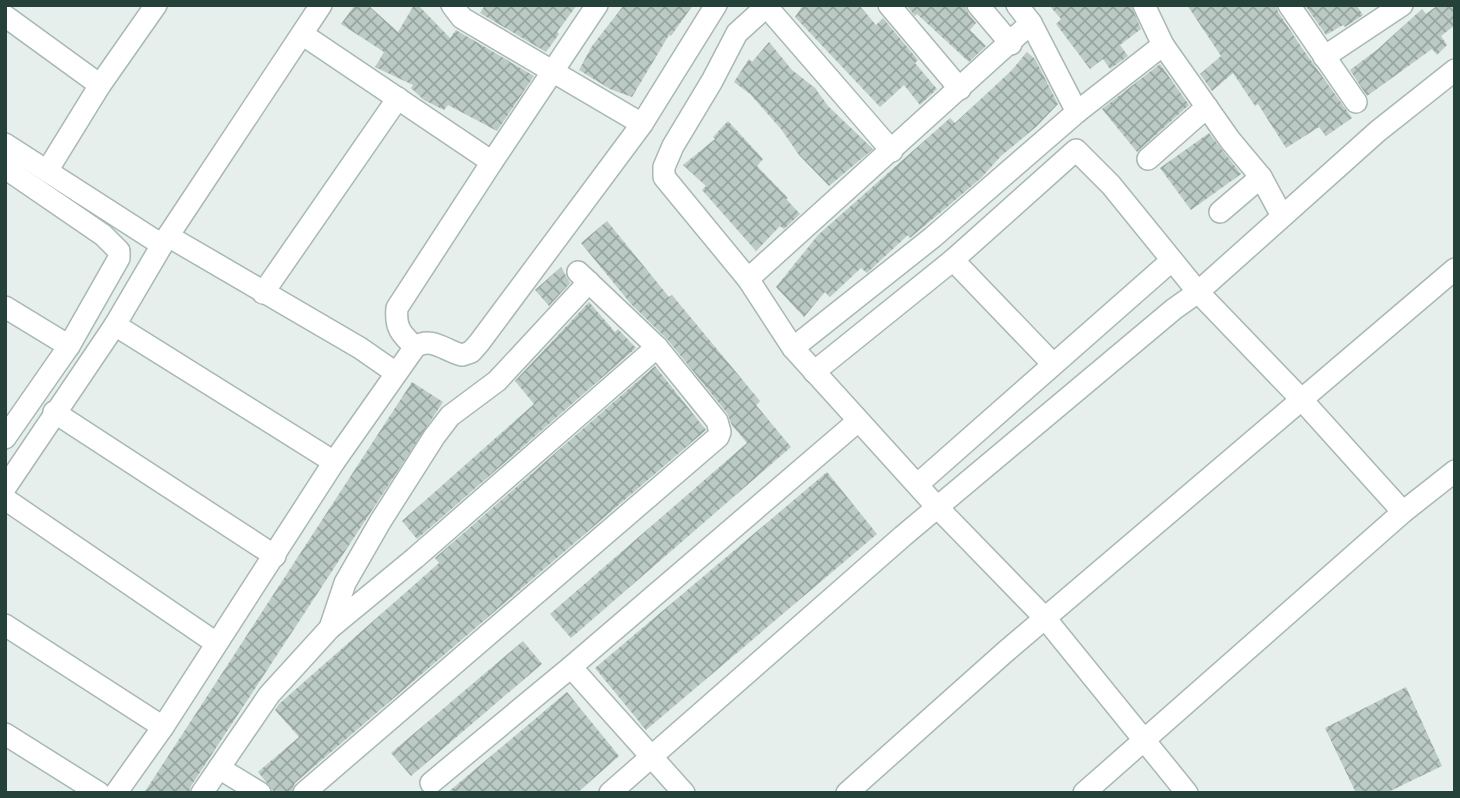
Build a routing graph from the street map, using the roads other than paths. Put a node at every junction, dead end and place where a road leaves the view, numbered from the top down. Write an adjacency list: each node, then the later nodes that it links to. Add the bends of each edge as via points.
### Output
1 (156, 5): 22 (street)
2 (321, 5): 16 (street)
3 (452, 5): 20 (street, via 462,18)
4 (597, 5): 20 (street)
5 (716, 5): 28 (street)
6 (888, 5): 23 (street)
7 (978, 5): 17 (street)
8 (1017, 5): 15 (street)
9 (1289, 5): 19 (street)
10 (1402, 5): 13 (street)
11 (767, 6): 30 (street); 42 (street, via 737,33 664,167 664,177)
12 (1149, 7): 18 (street)
13 (1371, 14): 19 (street)
14 (5, 16): 22 (street)
15 (1031, 23): 17 (street); 27 (street)
16 (302, 34): 24 (street); 38 (street)
17 (1011, 44): 23 (street)
18 (1163, 45): 26 (street); 27 (street)
19 (1324, 57): 25 (street)
20 (553, 70): 28 (street); 32 (street)
21 (1455, 70): 37 (street)
22 (100, 85): 34 (street)
23 (960, 89): 30 (street)
24 (398, 99): 32 (street); 44 (street)
25 (1356, 102)
26 (1207, 107): 31 (street); 35 (street)
27 (1077, 112): 50 (street, via 933,237)
28 (642, 124): 48 (street, via 471,352 462,355 430,342)
29 (5, 144): 34 (street)
30 (892, 151): 42 (street)
31 (1148, 159)
32 (492, 162): 48 (street, via 397,308 395,323 400,334)
33 (5, 168): 47 (street, via 103,235 119,251)
34 (47, 171): 38 (street)
35 (1261, 177): 36 (street); 37 (street)
36 (1220, 212)
37 (1282, 216): 43 (street)
38 (165, 240): 44 (street); 46 (street)
39 (953, 260): 40 (street, via 1076,150 1111,185); 51 (street); 52 (street)
40 (1171, 261): 43 (street); 51 (street)
41 (1455, 269): 54 (street)
42 (748, 279): 50 (street)
43 (1198, 292): 54 (street); 63 (street)
44 (263, 293): 53 (street)
45 (5, 307): 47 (street)
46 (115, 325): 55 (street); 58 (street)
47 (69, 346): 57 (street)
48 (415, 347): 53 (street)
49 (657, 347): 68 (street); 68 (street, via 584,277 497,381 450,416 434,437 345,583); 81 (street, via 717,421 720,432 714,442)
50 (793, 348): 52 (street)
51 (1053, 364): 60 (street)
52 (814, 372): 56 (street)
53 (397, 373): 58 (street)
54 (1302, 400): 64 (street); 66 (street)
55 (54, 412): 61 (street); 65 (street)
56 (858, 422): 60 (street); 70 (street)
57 (5, 438)
58 (334, 463): 65 (street)
59 (1455, 471): 64 (street)
60 (918, 484): 63 (street)
61 (5, 488)
62 (5, 499): 69 (street)
63 (938, 508): 66 (street); 74 (street)
64 (1403, 512): 73 (street)
65 (275, 556): 69 (street)
66 (1045, 618): 73 (street); 84 (street)
67 (5, 625): 71 (street)
68 (330, 628): 75 (street, via 269,695)
69 (216, 643): 71 (street)
70 (571, 667): 74 (street); 76 (street)
71 (163, 727): 78 (street)
72 (5, 734): 77 (street)
73 (1144, 740): 85 (street); 86 (street)
74 (651, 757): 82 (street); 83 (street)
75 (219, 768): 79 (street); 80 (street)
76 (431, 783)
77 (99, 793)
78 (116, 793)
79 (202, 793)
80 (260, 793)
81 (304, 793)
82 (610, 793)
83 (684, 793)
84 (847, 793)
85 (1084, 793)
86 (1187, 793)

